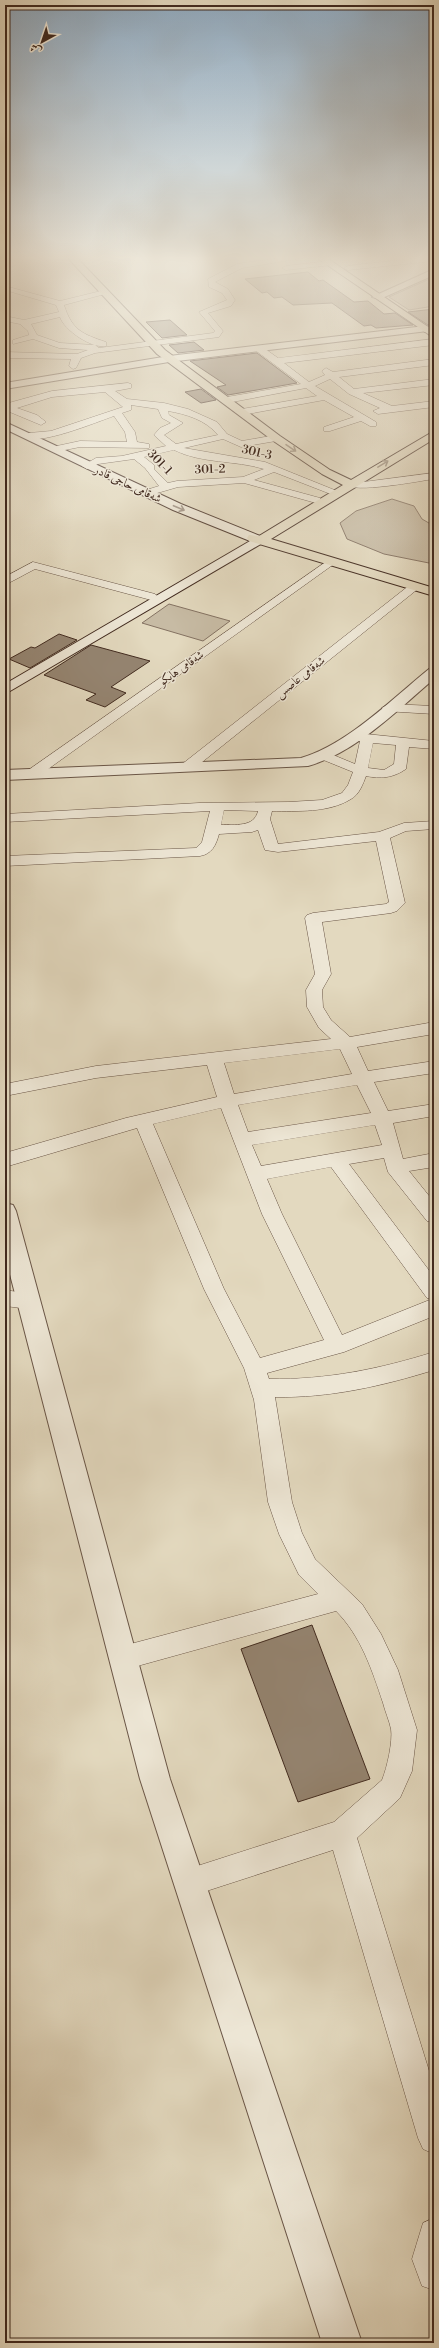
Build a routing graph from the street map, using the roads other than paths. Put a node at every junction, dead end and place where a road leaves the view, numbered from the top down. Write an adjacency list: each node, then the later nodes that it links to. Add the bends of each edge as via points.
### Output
1 (117, 368): 8 (street)
2 (181, 368): 19 (main road)
3 (287, 368): 10 (street)
4 (320, 368): 7 (street)
5 (391, 368): 6 (street)
6 (364, 371): 7 (street); 13 (street)
7 (331, 375): 10 (street); 17 (street)
8 (65, 376): 11 (street); 16 (street)
9 (434, 382): 13 (street)
10 (310, 385): 18 (street); 19 (street)
11 (5, 386)
12 (128, 386): 15 (street)
13 (387, 388): 14 (street)
14 (373, 389): 17 (street); 25 (street)
15 (108, 390): 16 (street); 20 (street)
16 (81, 391): 23 (street, via 21,402)
17 (352, 392): 24 (street)
18 (325, 397): 26 (street); 29 (street)
19 (227, 400): 26 (main road)
20 (124, 401): 22 (street); 27 (street, via 128,408)
21 (434, 404): 25 (street)
22 (164, 406): 36 (street, via 185,411 214,424); 39 (street, via 165,416 178,423 163,430 159,435)
23 (7, 408): 30 (street)
24 (390, 409): 25 (street); 29 (street)
25 (405, 409): 28 (street)
26 (242, 412): 37 (main road)
27 (117, 413): 35 (street, via 52,434); 38 (street, via 130,432)
28 (434, 415)
29 (362, 417): 31 (street); 33 (street)
30 (41, 422)
31 (373, 424)
32 (5, 425): 35 (street, شەقامی حاجی قادر)
33 (327, 429)
34 (434, 434): 46 (main road, one-way to 34)
35 (29, 436): 40 (street, شەقامی حاجی قادر)
36 (224, 436): 37 (street, via 241,444); 39 (street)
37 (276, 438): 46 (main road, one-way to 46)
38 (134, 444): 39 (street); 40 (street, via 80,444)
39 (170, 445): 41 (street); 43 (street, 301-3, via 194,454 250,462)
40 (55, 449): 42 (street, شەقامی حاجی قادر)
41 (136, 456): 42 (street, via 96,461); 47 (street, 301-1, via 150,467 153,475)
42 (87, 466): 49 (street, شەقامی حاجی قادر)
43 (274, 469): 45 (street, 301-2); 48 (street, 301-3)
44 (434, 476): 46 (street, via 363,486)
45 (244, 480): 47 (street, 301-2); 50 (street)
46 (348, 484): 48 (main road); 51 (main road)
47 (166, 486): 49 (street, 301-2)
48 (332, 491): 50 (main road)
49 (147, 493): 51 (street, شەقامی حاجی قادر, one-way to 51)
50 (316, 500): 51 (main road)
51 (259, 539): 52 (main road); 55 (main road); 57 (street); 60 (street)
52 (330, 562): 54 (main road); 69 (street, شه‌قامی هایكو)
53 (5, 582): 57 (street, via 33,565)
54 (415, 586): 56 (main road); 67 (street, شه‌قامی عاصس)
55 (434, 587)
56 (434, 592)
57 (151, 596): 59 (street)
58 (434, 672): 61 (street)
59 (5, 681)
60 (5, 690)
61 (389, 708): 62 (street); 63 (street)
62 (434, 710)
63 (360, 737): 64 (street); 66 (street); 68 (street)
64 (403, 741): 65 (street); 68 (street, via 402,766 398,770 378,773)
65 (434, 745)
66 (326, 756): 67 (street, via 302,763); 68 (street)
67 (186, 768): 69 (street)
68 (360, 770): 72 (street, via 355,789 334,802)
69 (32, 774): 70 (street)
70 (5, 775)
71 (218, 807): 72 (street); 73 (street); 75 (street)
72 (264, 813): 75 (street, via 252,828); 76 (street, via 270,846 278,848)
73 (5, 818)
74 (434, 825): 76 (street, via 404,827)
75 (212, 830): 77 (street, via 209,844 200,852)
76 (382, 836): 79 (street, via 397,903 391,908 313,918 323,974 314,990 315,1007 326,1024)
77 (5, 861)
78 (434, 1028): 79 (street)
79 (346, 1043): 80 (street); 82 (street)
80 (213, 1058): 83 (street, via 96,1072); 84 (street)
81 (434, 1067): 82 (street)
82 (362, 1079): 84 (street); 86 (street)
83 (5, 1090)
84 (228, 1101): 87 (street); 88 (street)
85 (434, 1110): 86 (street)
86 (382, 1118): 88 (street); 89 (street)
87 (143, 1120): 90 (street); 101 (street, via 214,1289)
88 (241, 1140): 93 (street)
89 (394, 1158): 91 (street); 92 (street); 95 (street)
90 (5, 1160)
91 (336, 1160): 93 (street); 96 (street)
92 (434, 1160)
93 (256, 1174): 99 (street, via 272,1214)
94 (5, 1211): 97 (street)
95 (433, 1214)
96 (434, 1292)
97 (17, 1300): 103 (street)
98 (434, 1307): 99 (street)
99 (337, 1346): 101 (street)
100 (434, 1361): 101 (street, via 362,1381 297,1389)
101 (258, 1378): 102 (street, via 265,1400 280,1502 291,1534 307,1566)
102 (340, 1600): 103 (street); 104 (street, via 353,1612 372,1642 385,1670 404,1730 399,1771 390,1789)
103 (123, 1658): 105 (street, via 154,1779)
104 (342, 1833): 105 (street); 106 (street)
105 (188, 1883): 107 (street)
106 (434, 2138)
107 (342, 2343)

